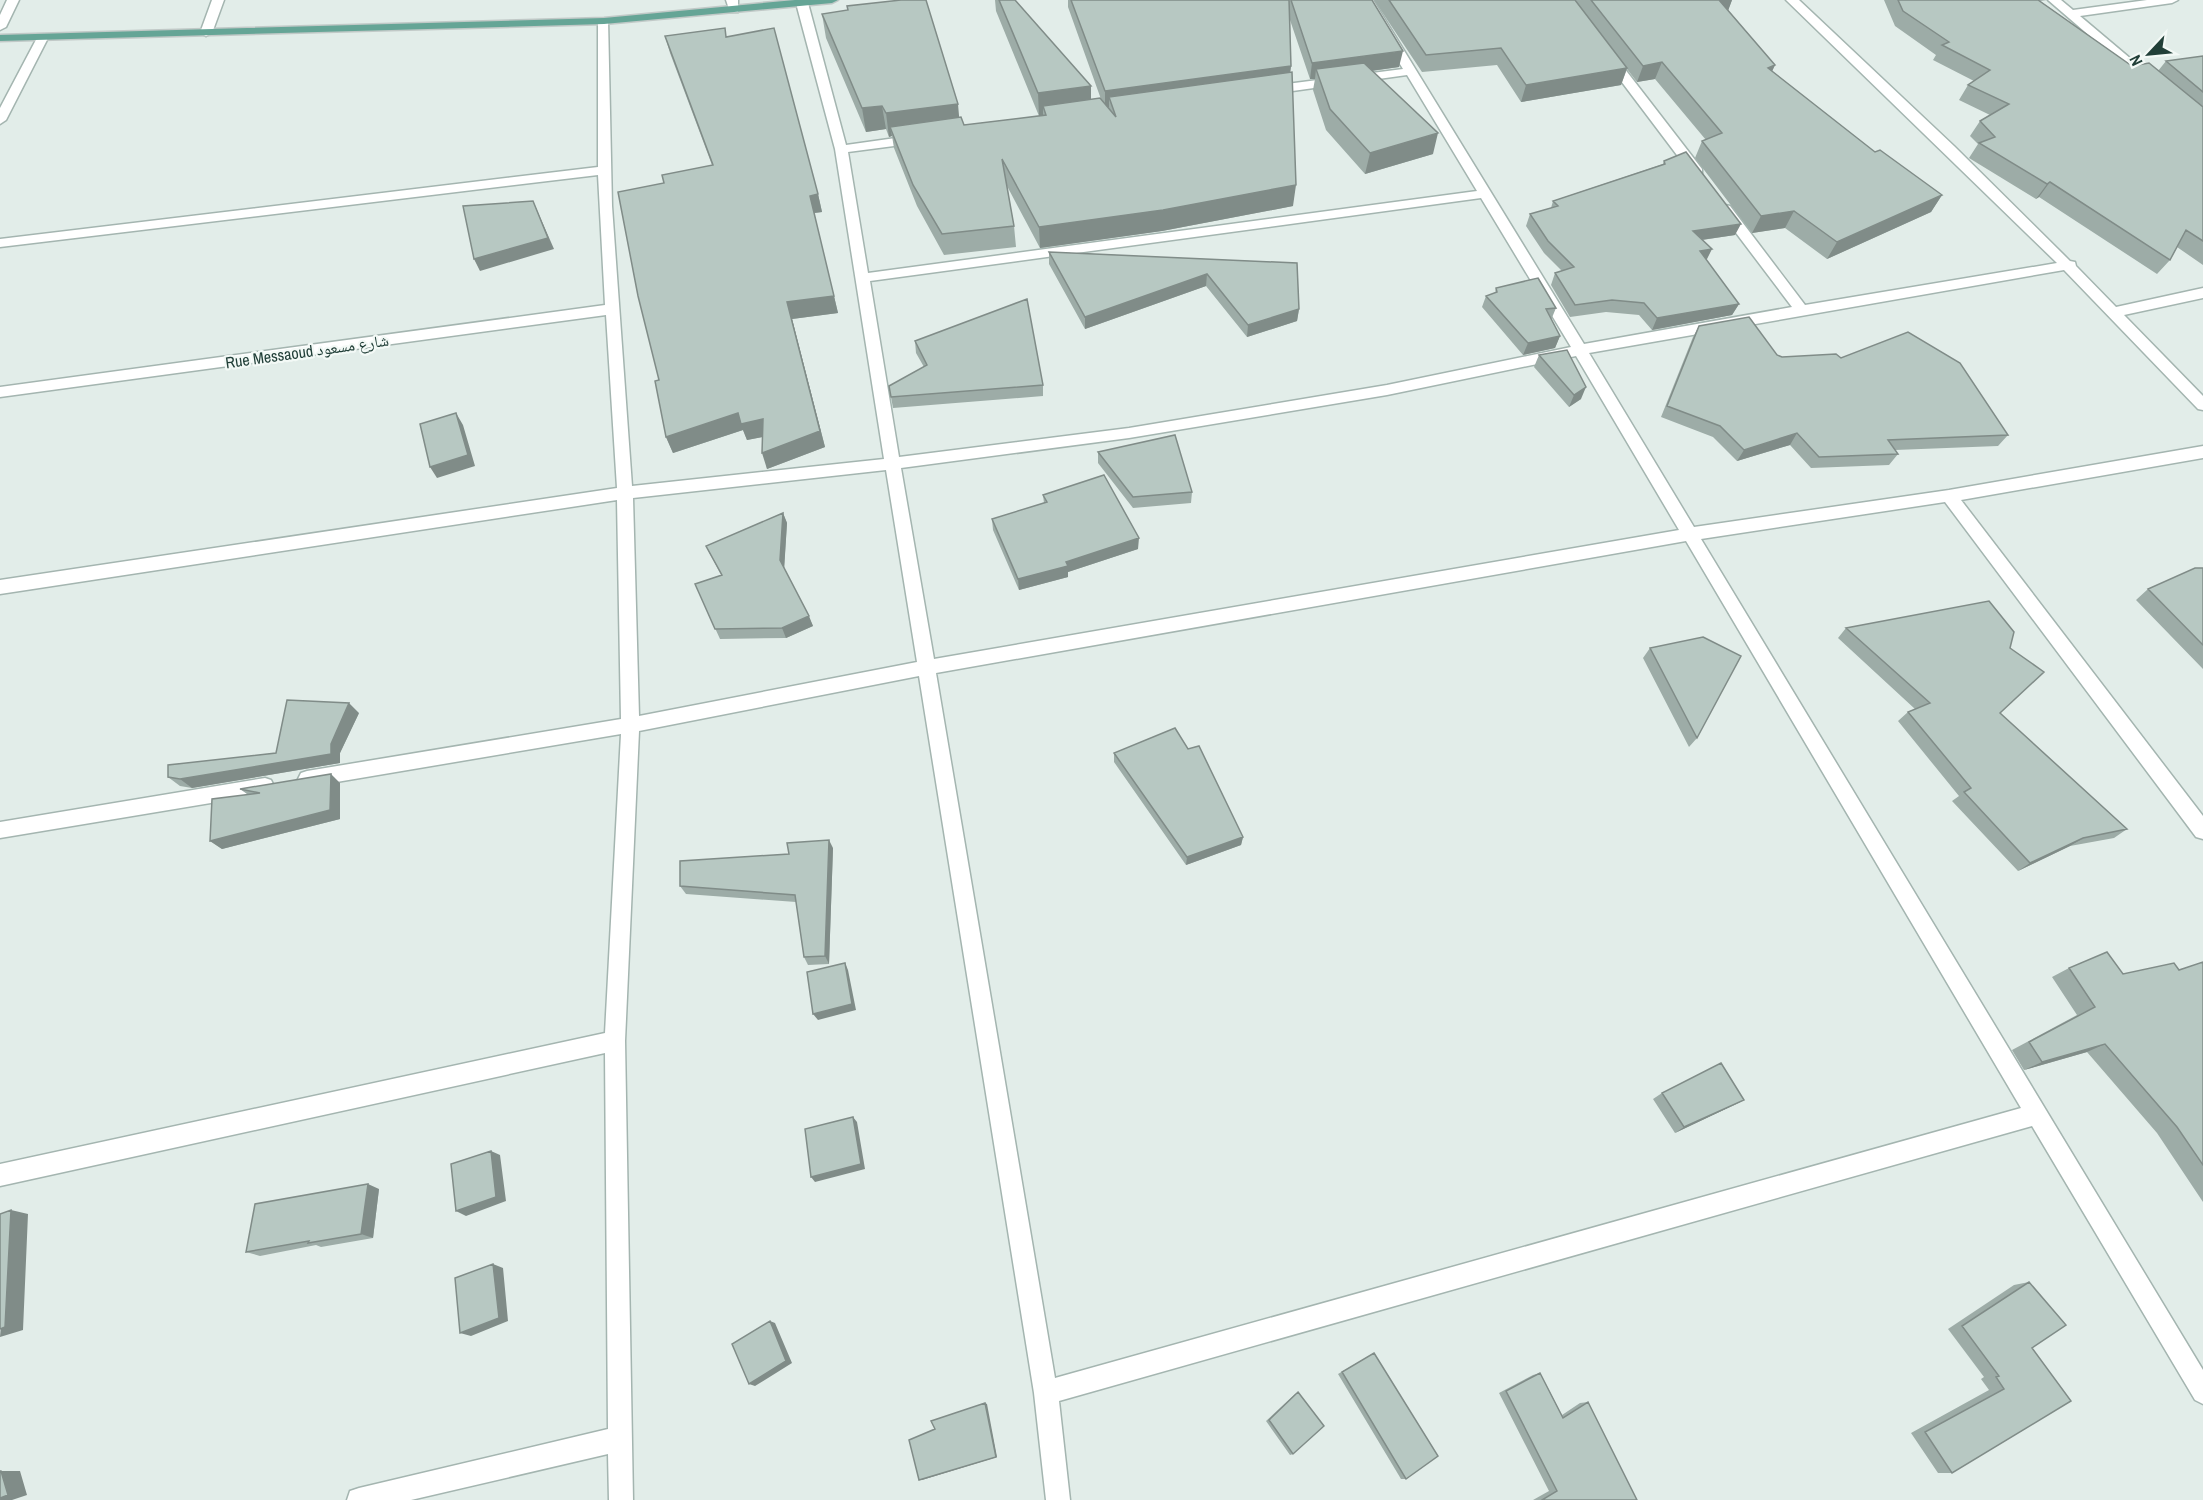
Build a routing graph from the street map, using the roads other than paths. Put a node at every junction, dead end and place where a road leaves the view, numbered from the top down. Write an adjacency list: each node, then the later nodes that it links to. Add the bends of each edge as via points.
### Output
1 (13, 0): 12 (street)
2 (218, 0): 13 (street)
3 (832, 0): 8 (main road)
4 (1367, 0): 17 (street)
5 (1792, 0): 28 (street)
6 (2054, 0): 10 (street)
7 (2172, 0): 10 (street)
8 (802, 3): 9 (main road); 22 (street)
9 (733, 5): 11 (main road)
10 (2070, 14): 18 (street)
11 (604, 21): 13 (main road); 23 (street)
12 (0, 27)
13 (206, 33): 15 (main road)
14 (0, 38): 15 (main road)
15 (42, 38): 20 (street)
16 (1601, 47): 24 (street)
17 (1412, 71): 19 (street); 25 (street)
18 (2159, 89)
19 (1261, 92)
20 (0, 120)
21 (934, 136): 22 (street)
22 (841, 149): 29 (street)
23 (605, 170): 27 (street); 31 (street)
24 (1702, 178)
25 (1485, 194): 29 (street); 34 (street)
26 (1716, 197): 32 (street)
27 (0, 243)
28 (2070, 265): 32 (street); 33 (street)
29 (862, 279): 38 (street)
30 (2203, 293): 33 (street)
31 (613, 309): 35 (street, Rue Messaoud شارع مسعود); 39 (street)
32 (1802, 310): 34 (street)
33 (2115, 312): 36 (street)
34 (1580, 350): 38 (street, via 1387,390 1140,431); 41 (street)
35 (0, 392)
36 (2203, 405)
37 (2203, 452): 40 (street)
38 (891, 464): 39 (street); 43 (street)
39 (625, 493): 42 (street); 44 (street)
40 (1949, 496): 41 (street); 46 (street)
41 (1690, 534): 43 (street); 48 (street)
42 (0, 587)
43 (925, 668): 44 (street); 51 (street)
44 (630, 725): 45 (street); 47 (street)
45 (0, 830)
46 (2203, 831)
47 (615, 1041): 49 (street); 52 (street)
48 (2036, 1114): 50 (street); 51 (street)
49 (0, 1174)
50 (2203, 1392)
51 (1046, 1393): 55 (street)
52 (618, 1439): 53 (street); 54 (street)
53 (359, 1500)
54 (621, 1500)
55 (1058, 1500)

